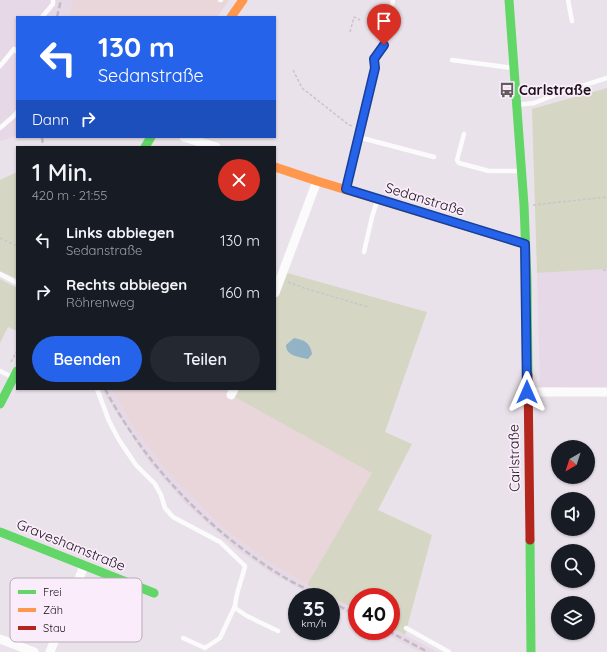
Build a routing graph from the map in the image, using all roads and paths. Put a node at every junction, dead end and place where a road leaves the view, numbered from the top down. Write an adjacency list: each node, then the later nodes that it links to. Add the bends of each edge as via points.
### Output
1 (53, 0): 6 (lane, via 53,4)
2 (243, 0): 7 (street)
3 (393, 0): 12 (lane, via 384,45)
4 (509, 0): 15 (street, Carlstraße)
5 (568, 0): 9 (lane)
6 (43, 16)
7 (232, 16)
8 (360, 20): 10 (path, via 354,17)
9 (572, 21)
10 (350, 32)
11 (16, 49): 14 (lane)
12 (374, 59): 20 (street, via 375,68)
13 (452, 60): 15 (lane)
14 (0, 66)
15 (514, 68): 18 (street, Carlstraße)
16 (293, 70): 20 (path, via 302,88 349,125)
17 (607, 78): 18 (lane, via 534,103)
18 (517, 105): 28 (street, Carlstraße)
19 (16, 114): 21 (lane)
20 (361, 127): 23 (street)
21 (0, 128)
22 (464, 134): 28 (lane, via 457,160 459,163 489,171)
23 (358, 137): 26 (lane); 30 (street)
24 (187, 138): 25 (street)
25 (213, 146)
26 (434, 157)
27 (276, 166): 29 (street, Sedanstraße)
28 (521, 171): 33 (street, Carlstraße)
29 (317, 181): 30 (street, Sedanstraße); 42 (street)
30 (346, 189): 32 (street, Sedanstraße)
31 (607, 197): 33 (path)
32 (378, 200): 35 (street, Sedanstraße); 37 (lane)
33 (524, 205): 35 (street, Carlstraße)
34 (0, 238): 36 (path)
35 (525, 244): 47 (street, Carlstraße)
36 (16, 246)
37 (364, 252)
38 (604, 270): 39 (path)
39 (607, 270)
40 (0, 274): 41 (lane)
41 (16, 282)
42 (277, 286): 43 (path, via 304,288)
43 (368, 307)
44 (0, 371): 45 (lane)
45 (15, 374): 49 (street)
46 (96, 390): 56 (lane, via 108,421 119,440 136,464 155,484 165,508 173,517 220,542 245,566)
47 (527, 392): 48 (street); 67 (street, Carlstraße)
48 (607, 392)
49 (0, 404)
50 (0, 532): 51 (street, Graveshamstraße)
51 (84, 566): 52 (street); 53 (street, Graveshamstraße)
52 (79, 578)
53 (115, 578)
54 (142, 588): 55 (street, Graveshamstraße)
55 (154, 593)
56 (235, 606): 58 (lane, via 247,616); 62 (lane, via 220,638 205,648)
57 (406, 628): 66 (lane)
58 (278, 631)
59 (183, 638): 62 (lane)
60 (0, 639): 63 (street)
61 (54, 642): 64 (street)
62 (202, 646): 65 (lane)
63 (34, 652)
64 (50, 652)
65 (200, 652)
66 (449, 652)
67 (530, 652)

